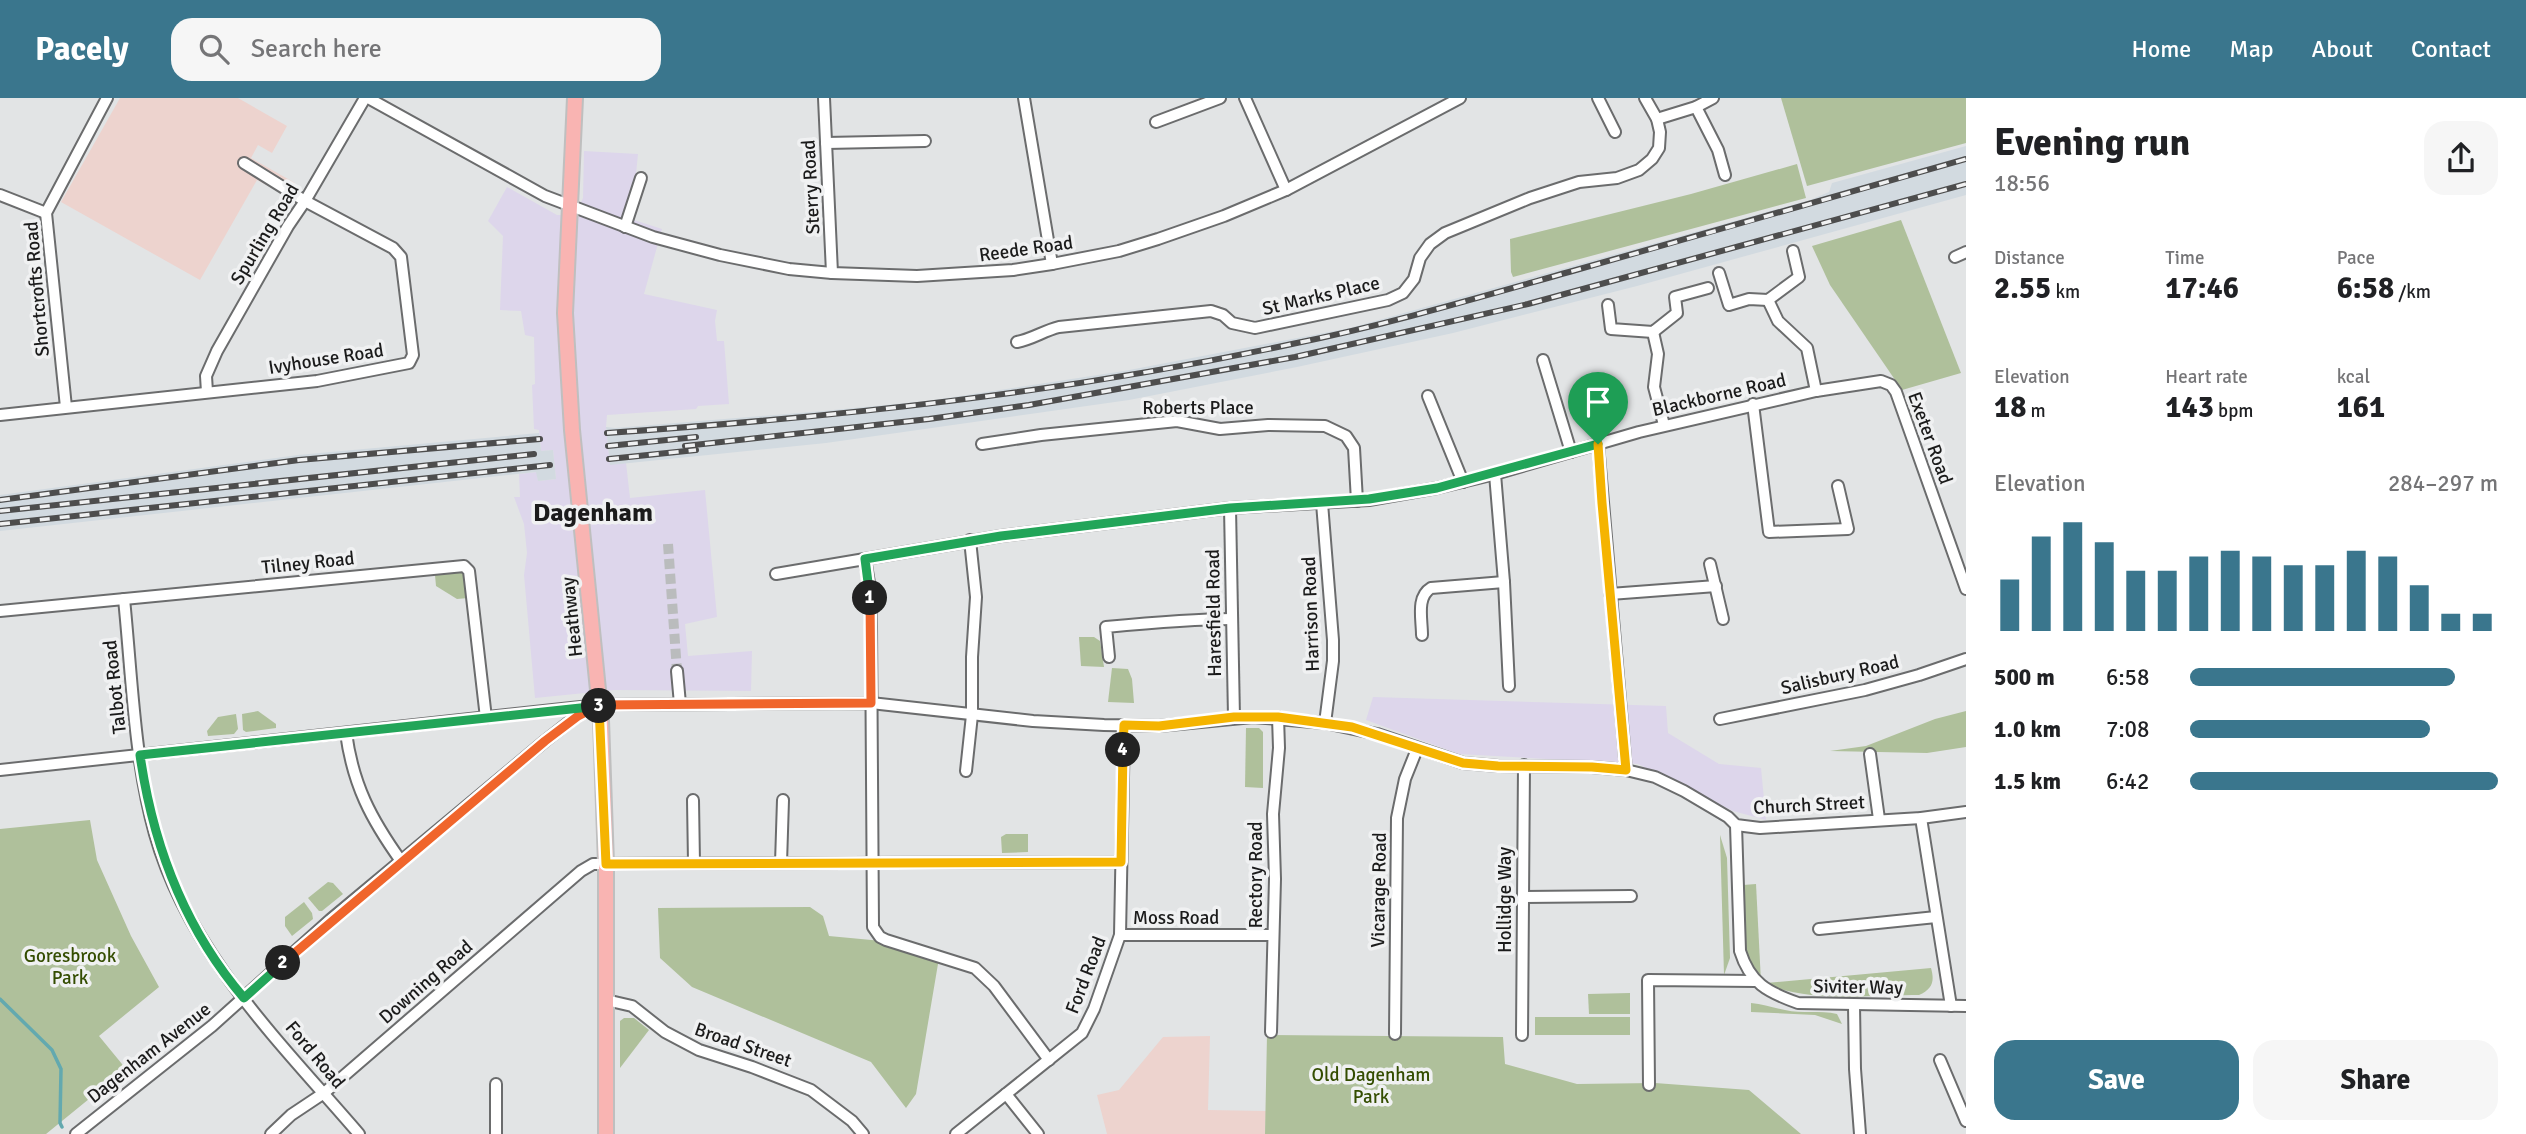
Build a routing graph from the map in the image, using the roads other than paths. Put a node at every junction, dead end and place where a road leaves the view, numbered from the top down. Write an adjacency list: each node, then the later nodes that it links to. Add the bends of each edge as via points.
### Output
1 (107, 98): 26 (street, Shortcrofts Road)
2 (367, 98): 24 (street, Spurling Road); 25 (street, Reede Road)
3 (575, 98): 25 (main road, Heathway)
4 (824, 98): 18 (street, Sterry Road)
5 (1024, 98): 29 (street)
6 (1220, 98): 15 (street)
7 (1245, 98): 22 (street)
8 (1460, 98): 12 (street, Reede Road)
9 (1598, 98): 16 (street)
10 (1645, 98): 14 (street)
11 (1713, 98): 13 (street)
12 (1448, 101): 22 (street, Reede Road)
13 (1696, 107): 14 (street); 20 (street)
14 (1657, 119): 36 (street, St Marks Place, via 1659,148 1639,170 1617,178 1578,182 1445,233 1420,258 1414,279 1403,293 1388,300 1255,328 1232,323 1210,310 1059,327)
15 (1156, 122)
16 (1615, 132)
17 (925, 141): 18 (street)
18 (826, 143): 30 (street, Sterry Road)
19 (244, 163): 24 (street, Ivyhouse Road)
20 (1725, 175)
21 (641, 178): 27 (street)
22 (1286, 190): 29 (street, Reede Road, via 1158,239)
23 (0, 195): 26 (street)
24 (306, 201): 40 (street, Spurling Road, via 212,360); 40 (street, Ivyhouse Road, via 393,248 401,257 412,359 404,365 317,381)
25 (571, 207): 27 (street, Reede Road); 75 (main road, Heathway, via 565,313 568,382)
26 (47, 213): 43 (street, Shortcrofts Road)
27 (625, 227): 30 (street, Reede Road, via 720,255)
28 (1793, 251): 33 (street, via 1799,277)
29 (1052, 264): 30 (street, Reede Road, via 917,276)
30 (832, 273)
31 (1719, 273): 33 (street, via 1729,305)
32 (1708, 288): 35 (street, via 1675,298 1678,313)
33 (1768, 300): 39 (street, via 1778,321 1807,348)
34 (1608, 305): 35 (street, via 1611,329)
35 (1653, 332): 45 (street, via 1658,361 1654,387)
36 (1017, 342)
37 (1543, 360): 48 (street)
38 (1884, 383): 39 (street, Blackborne Road); 58 (street, Exeter Road, via 1896,393)
39 (1816, 391): 42 (street, Blackborne Road)
40 (207, 392): 43 (street, Ivyhouse Road)
41 (1428, 396): 50 (street)
42 (1753, 404): 45 (street, Blackborne Road); 51 (street, via 1769,532 1848,528)
43 (66, 407): 44 (street, Ivyhouse Road)
44 (0, 415)
45 (1664, 425): 47 (street, Blackborne Road)
46 (982, 444): 52 (street, Roberts Place, via 1177,421 1220,429 1325,426 1346,436 1354,448)
47 (1598, 444): 48 (street, Blackborne Road); 63 (street)
48 (1571, 452): 49 (street, Blackborne Road)
49 (1495, 474): 50 (street, Blackborne Road); 60 (street)
50 (1463, 482): 52 (street, Blackborne Road)
51 (1838, 486)
52 (1357, 501): 53 (street, Blackborne Road)
53 (1322, 503): 54 (street, Blackborne Road); 81 (street, Harrison Road, via 1333,640)
54 (1230, 508): 55 (street, Blackborne Road); 66 (street, Haresfield Road)
55 (970, 540): 56 (street, Blackborne Road); 76 (street, via 976,597)
56 (865, 559): 59 (street, Blackborne Road); 73 (street, via 870,589)
57 (1710, 564): 61 (street)
58 (1963, 570): 62 (street, Exeter Road)
59 (776, 574)
60 (1504, 582): 68 (street, via 1425,591); 72 (street)
61 (1716, 586): 63 (street); 67 (street)
62 (1966, 589)
63 (1610, 593): 89 (street)
64 (124, 598): 65 (street, Tilney Road); 79 (street, Tilney Road, via 464,566 469,571); 86 (street, Talbot Road)
65 (0, 611)
66 (1232, 619): 69 (street, via 1106,627); 77 (street, Haresfield Road)
67 (1723, 619)
68 (1423, 635)
69 (1109, 657)
70 (1966, 659): 80 (street, Salisbury Road, via 1864,690)
71 (677, 671): 74 (street)
72 (1509, 686)
73 (871, 703): 74 (street, Church Street); 76 (street, Church Street); 101 (street)
74 (680, 704): 75 (street, Church Street)
75 (599, 705): 79 (street, Church Street); 97 (street, Dagenham Avenue, via 517,764); 102 (main road, Heathway)
76 (972, 715): 82 (street, Church Street); 90 (street)
77 (1234, 717): 78 (street, Church Street); 82 (street, Church Street, via 1159,726)
78 (1278, 717): 81 (street, Church Street); 108 (street, Rectory Road, via 1272,814)
79 (485, 718): 83 (street, Church Street)
80 (1720, 719)
81 (1325, 723): 84 (street, Church Street, via 1377,734)
82 (1124, 725): 98 (street, Ford Road)
83 (346, 733): 86 (street, Church Street); 97 (street, via 356,780 376,825)
84 (1417, 749): 87 (street, Church Street, via 1463,763); 116 (street, Vicarage Road, via 1397,818)
85 (1870, 754): 95 (street)
86 (140, 755): 88 (street, Church Street); 110 (street, Talbot Road, via 155,834 174,886 206,948)
87 (1524, 765): 89 (street, Church Street); 104 (street, Hollidge Way)
88 (0, 767)
89 (1626, 770): 96 (street, Church Street, via 1656,777 1684,791)
90 (966, 771)
91 (694, 800): 99 (street)
92 (783, 800): 100 (street)
93 (1966, 812): 94 (street, Church Street)
94 (1921, 818): 95 (street, Church Street); 105 (street)
95 (1880, 819): 96 (street, Church Street, via 1760,828)
96 (1736, 825): 109 (street, via 1740,951 1745,969)
97 (401, 861): 110 (street, Dagenham Avenue)
98 (1121, 862): 101 (street); 107 (street, Ford Road)
99 (694, 863): 100 (street); 102 (street)
100 (781, 863): 101 (street)
101 (872, 863): 118 (street, via 873,928 880,937 975,968 994,986)
102 (606, 864): 111 (main road, Heathway); 122 (street, Downing Road, via 586,867)
103 (1630, 895): 104 (street)
104 (1523, 897): 117 (street, Hollidge Way)
105 (1936, 917): 106 (street); 113 (street)
106 (1819, 929)
107 (1120, 935): 108 (street, Moss Road); 118 (street, Ford Road, via 1082,1033)
108 (1273, 935): 115 (street, Rectory Road)
109 (1756, 981): 112 (street, Siviter Way, via 1798,1003); 121 (street, Siviter Way, via 1648,980)
110 (244, 998): 122 (street, Ford Road); 125 (street, Dagenham Avenue)
111 (606, 1000): 129 (main road, Heathway); 130 (street, Broad Street, via 632,1006 699,1051 811,1090)
112 (1854, 1005): 113 (street, Siviter Way); 133 (street)
113 (1951, 1006): 114 (street, Siviter Way)
114 (1966, 1006)
115 (1271, 1032)
116 (1395, 1034)
117 (1522, 1035)
118 (1049, 1060): 123 (street, Ford Road)
119 (1940, 1060): 124 (street)
120 (496, 1084): 128 (street)
121 (1648, 1085)
122 (324, 1093): 126 (street, Downing Road); 127 (street, Ford Road)
123 (1006, 1094): 131 (street, Ford Road); 132 (street)
124 (1966, 1121)
125 (76, 1134)
126 (271, 1134)
127 (359, 1134)
128 (496, 1134)
129 (606, 1134)
130 (863, 1134)
131 (956, 1134)
132 (1038, 1134)
133 (1860, 1134)

